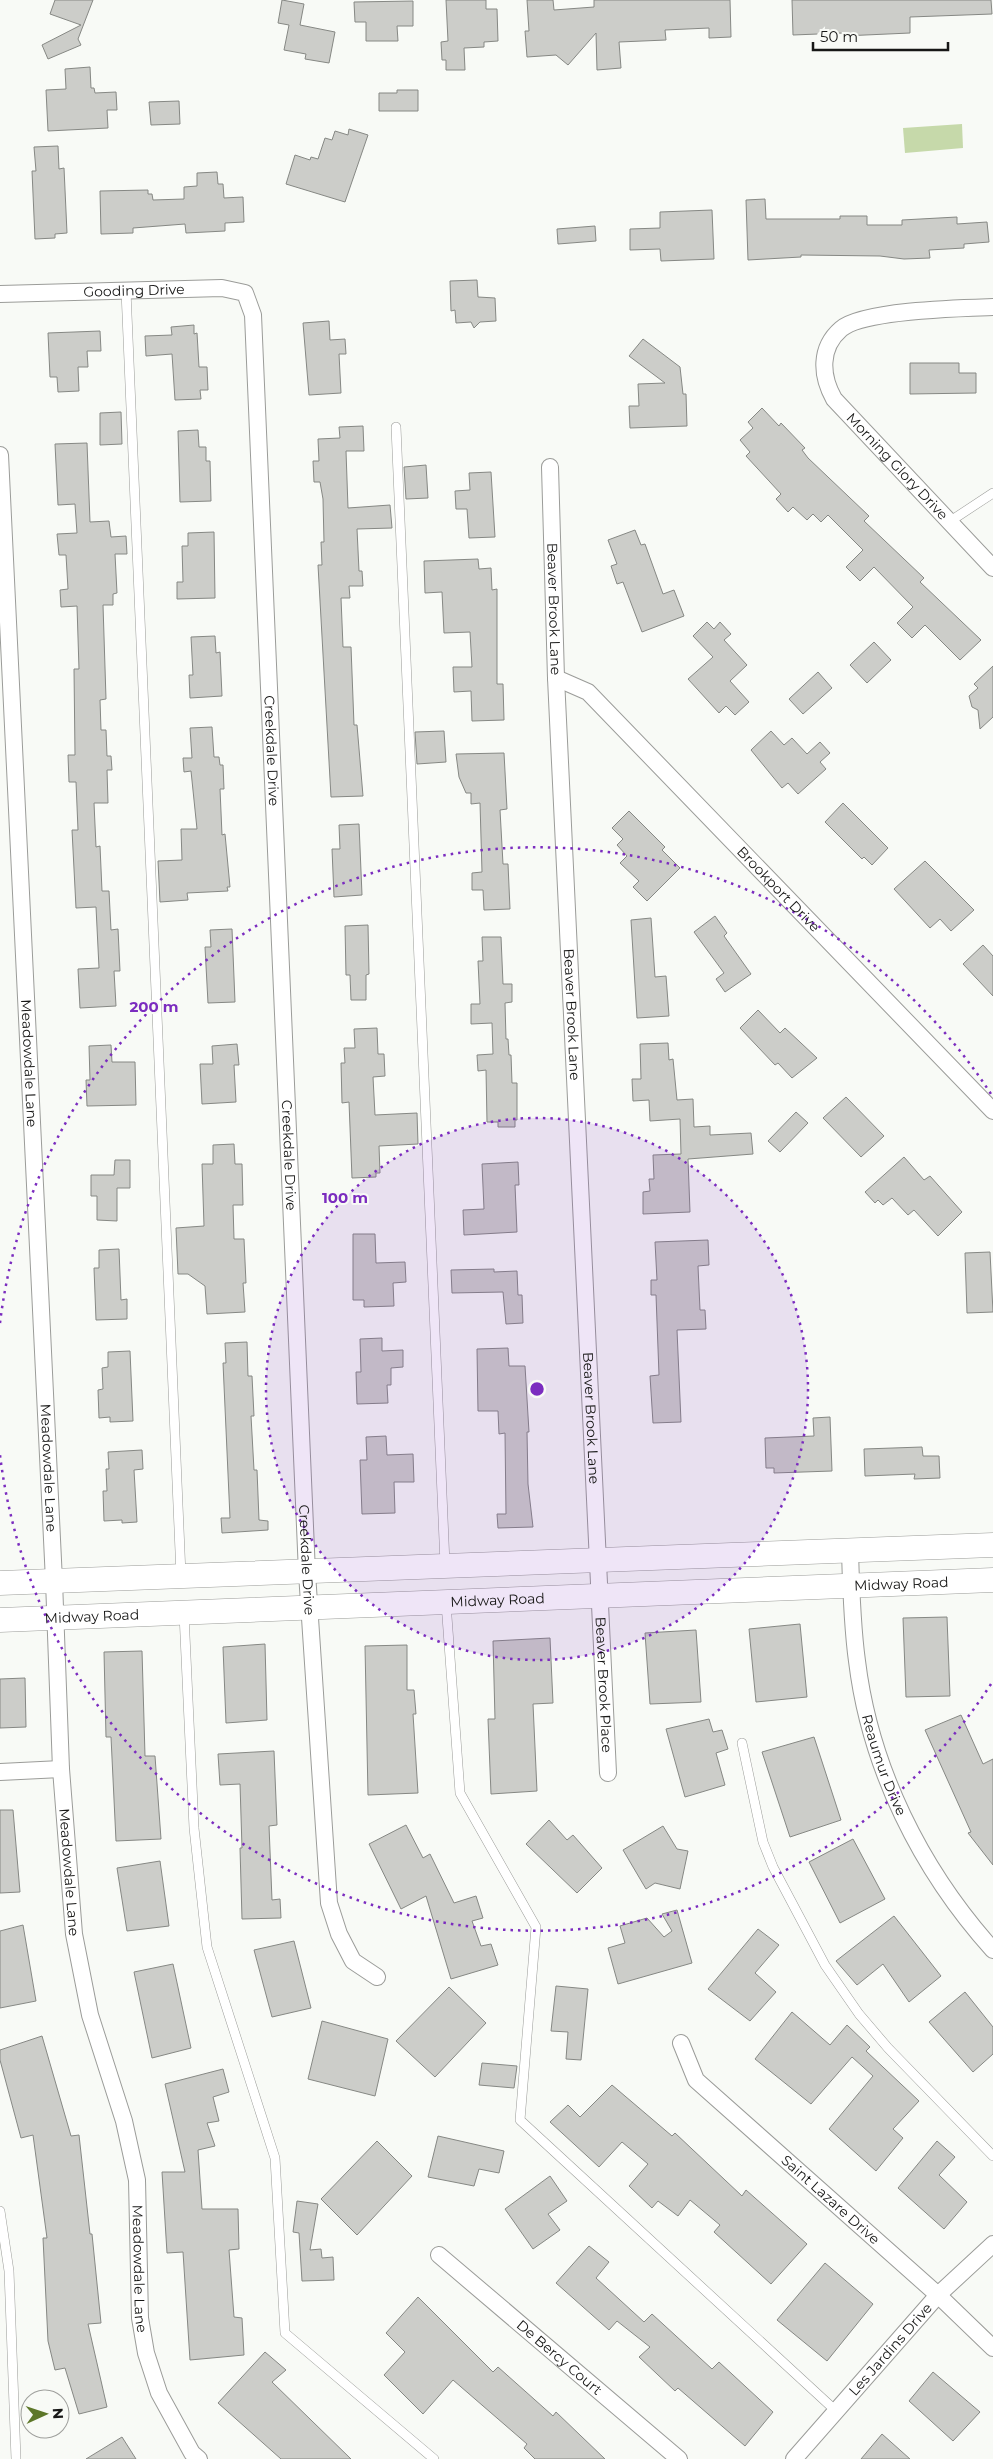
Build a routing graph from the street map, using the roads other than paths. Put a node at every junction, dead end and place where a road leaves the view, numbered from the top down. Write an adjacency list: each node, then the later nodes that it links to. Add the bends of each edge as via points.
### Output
1 (126, 291): 2 (street, Gooding Drive); 4 (street, Gooding Drive, via 230,290 245,293); 18 (lane)
2 (0, 294)
3 (993, 307): 9 (street, Morning Glory Drive, via 910,312 862,320 841,329 824,354 826,384 834,399)
4 (253, 314): 17 (street, Creekdale Drive)
5 (396, 427): 16 (lane)
6 (0, 455): 20 (street, Meadowdale Lane)
7 (550, 467): 11 (street, Beaver Brook Lane)
8 (993, 492): 9 (lane)
9 (949, 522): 10 (street, Morning Glory Drive)
10 (993, 568)
11 (556, 678): 12 (street, Brookport Drive, via 588,692); 15 (street, Beaver Brook Lane)
12 (993, 1111)
13 (993, 1545): 14 (main road)
14 (850, 1551): 15 (main road); 22 (street, Reaumur Drive)
15 (597, 1561): 16 (main road); 23 (street, Beaver Brook Lane)
16 (445, 1567): 17 (main road)
17 (307, 1573): 18 (main road); 25 (street, Creekdale Drive)
18 (182, 1577): 20 (main road)
19 (993, 1580): 22 (main road, Midway Road)
20 (54, 1582): 21 (main road); 27 (street, Meadowdale Lane)
21 (0, 1583)
22 (851, 1586): 23 (main road, Midway Road); 33 (street, Reaumur Drive, via 857,1661 882,1768 908,1827 966,1919)
23 (599, 1596): 24 (main road, Midway Road); 32 (street, Beaver Brook Place)
24 (446, 1602): 25 (main road, Midway Road); 42 (lane, via 460,1793 536,1927 520,2120)
25 (309, 1608): 26 (main road, Midway Road); 34 (street, Creekdale Drive, via 329,1903 339,1934 354,1961)
26 (184, 1614): 27 (main road, Midway Road); 45 (lane, via 194,1828 207,1947 275,2158 285,2333)
27 (55, 1619): 28 (main road, Midway Road); 30 (street, Meadowdale Lane)
28 (0, 1620)
29 (742, 1744): 36 (lane, via 763,1842 825,1965 859,2014 888,2048)
30 (61, 1769): 31 (street); 44 (street, Meadowdale Lane, via 74,1934 90,2015 124,2121 137,2180 140,2318 146,2353 159,2393)
31 (0, 1772)
32 (608, 1773)
33 (993, 1950)
34 (377, 1977)
35 (681, 2043): 40 (street, Saint Lazare Drive, via 696,2080)
36 (993, 2156)
37 (0, 2211): 43 (lane, via 9,2271)
38 (993, 2244): 40 (street, Les Jardins Drive)
39 (438, 2255): 46 (street, De Bercy Court)
40 (938, 2295): 41 (street, Saint Lazare Drive); 42 (street, Les Jardins Drive)
41 (993, 2348)
42 (836, 2412): 47 (street, Les Jardins Drive)
43 (16, 2459)
44 (199, 2459)
45 (434, 2459)
46 (679, 2459)
47 (794, 2459)

